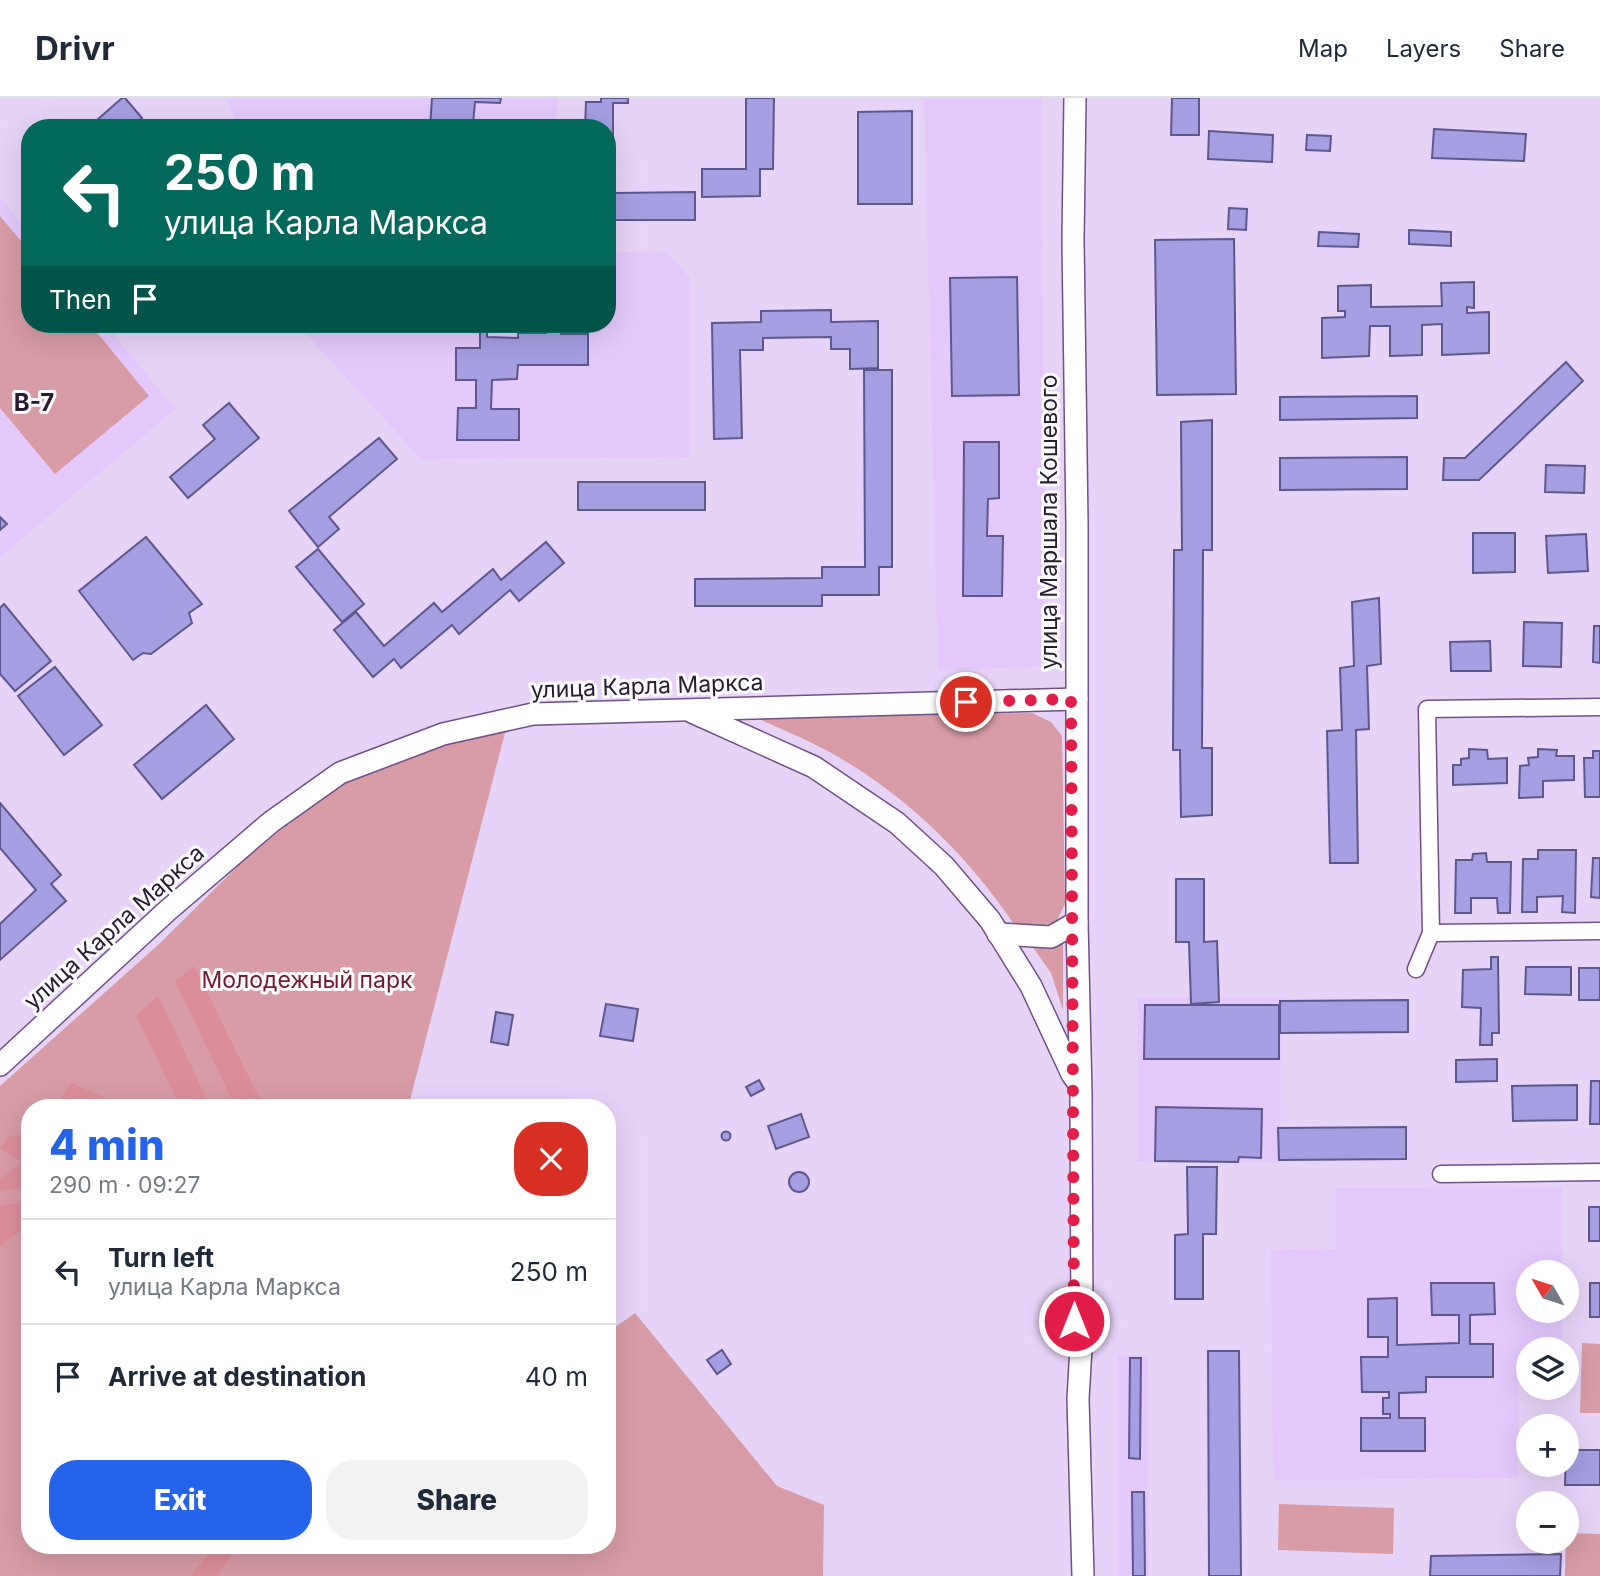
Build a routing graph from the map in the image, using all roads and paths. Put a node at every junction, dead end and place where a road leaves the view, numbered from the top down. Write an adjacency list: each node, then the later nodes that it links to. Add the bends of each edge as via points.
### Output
1 (1070, 98): 3 (street)
2 (1075, 98): 3 (street, улица Маршала Кошевого)
3 (1074, 697): 4 (street, улица Карла Маркса); 6 (street, улица Маршала Кошевого)
4 (684, 707): 8 (street, via 814,767 897,823 944,866); 11 (street, via 531,709 440,729 339,767 264,819); 12 (street, улица Карла Маркса, via 533,714 443,734 340,773 271,822 177,902)
5 (1600, 707): 9 (street, via 1427,709)
6 (1074, 924): 8 (street, via 1051,937); 13 (street, улица Маршала Кошевого)
7 (1600, 931): 9 (street)
8 (998, 933): 13 (street, via 1031,986)
9 (1431, 933): 10 (street)
10 (1416, 969)
11 (0, 1054)
12 (0, 1065)
13 (1076, 1080): 16 (street); 17 (street, улица Маршала Кошевого)
14 (1600, 1172): 15 (street)
15 (1441, 1174)
16 (1076, 1576)
17 (1083, 1576)

